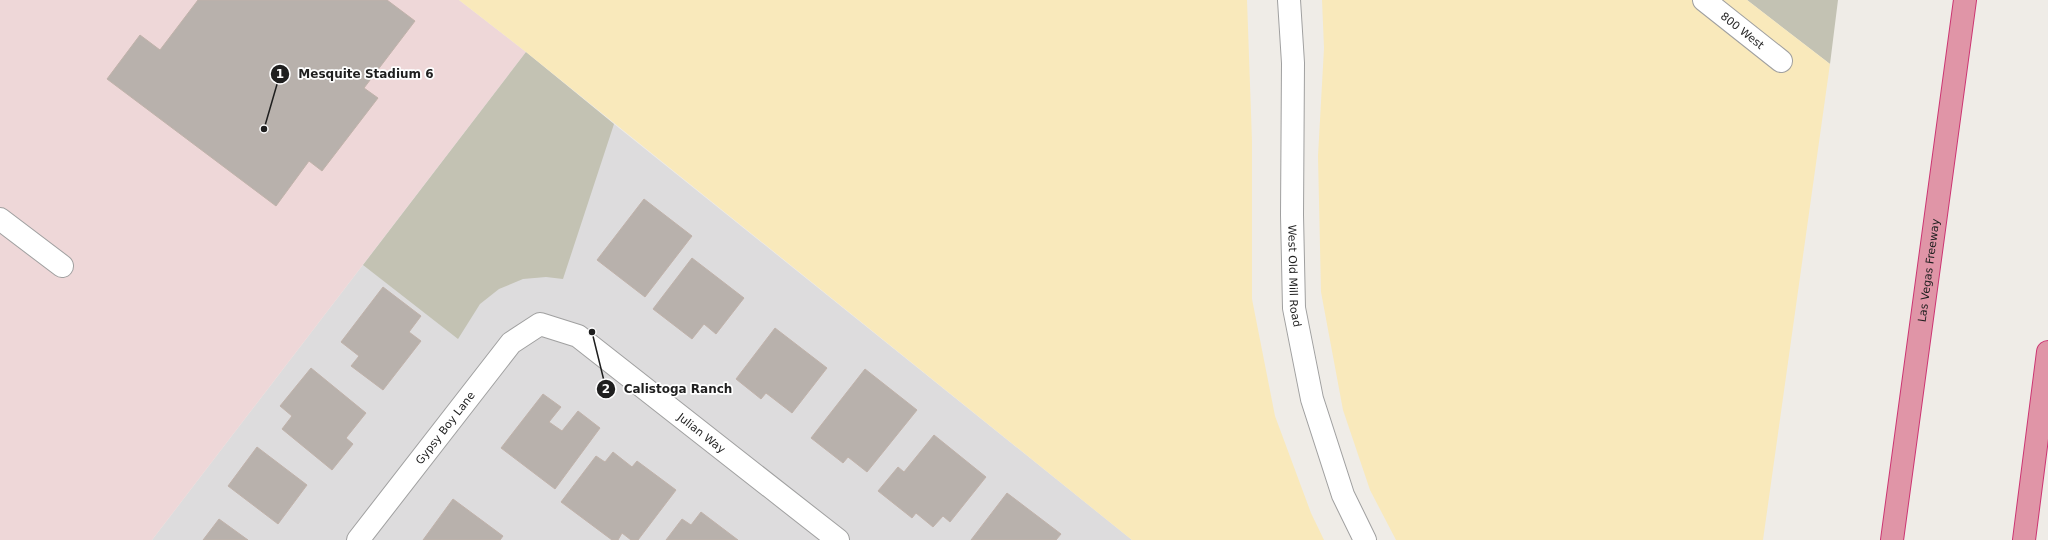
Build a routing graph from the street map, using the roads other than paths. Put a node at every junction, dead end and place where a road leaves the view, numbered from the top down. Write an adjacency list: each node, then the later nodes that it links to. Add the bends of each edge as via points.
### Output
1 (1289, 0): 11 (street, West Old Mill Road, via 1293,63 1294,308 1312,399 1343,495)
2 (1704, 0): 4 (street, 800 West)
3 (1965, 0): 12 (highway, Las Vegas Freeway)
4 (1781, 61)
5 (0, 219): 6 (street)
6 (62, 266)
7 (540, 324): 9 (street, Gypsy Boy Lane, via 511,343); 10 (street, Julian Way, via 578,336)
8 (2048, 352): 13 (highway)
9 (358, 540)
10 (838, 540)
11 (1365, 540)
12 (1892, 540)
13 (2024, 540)

